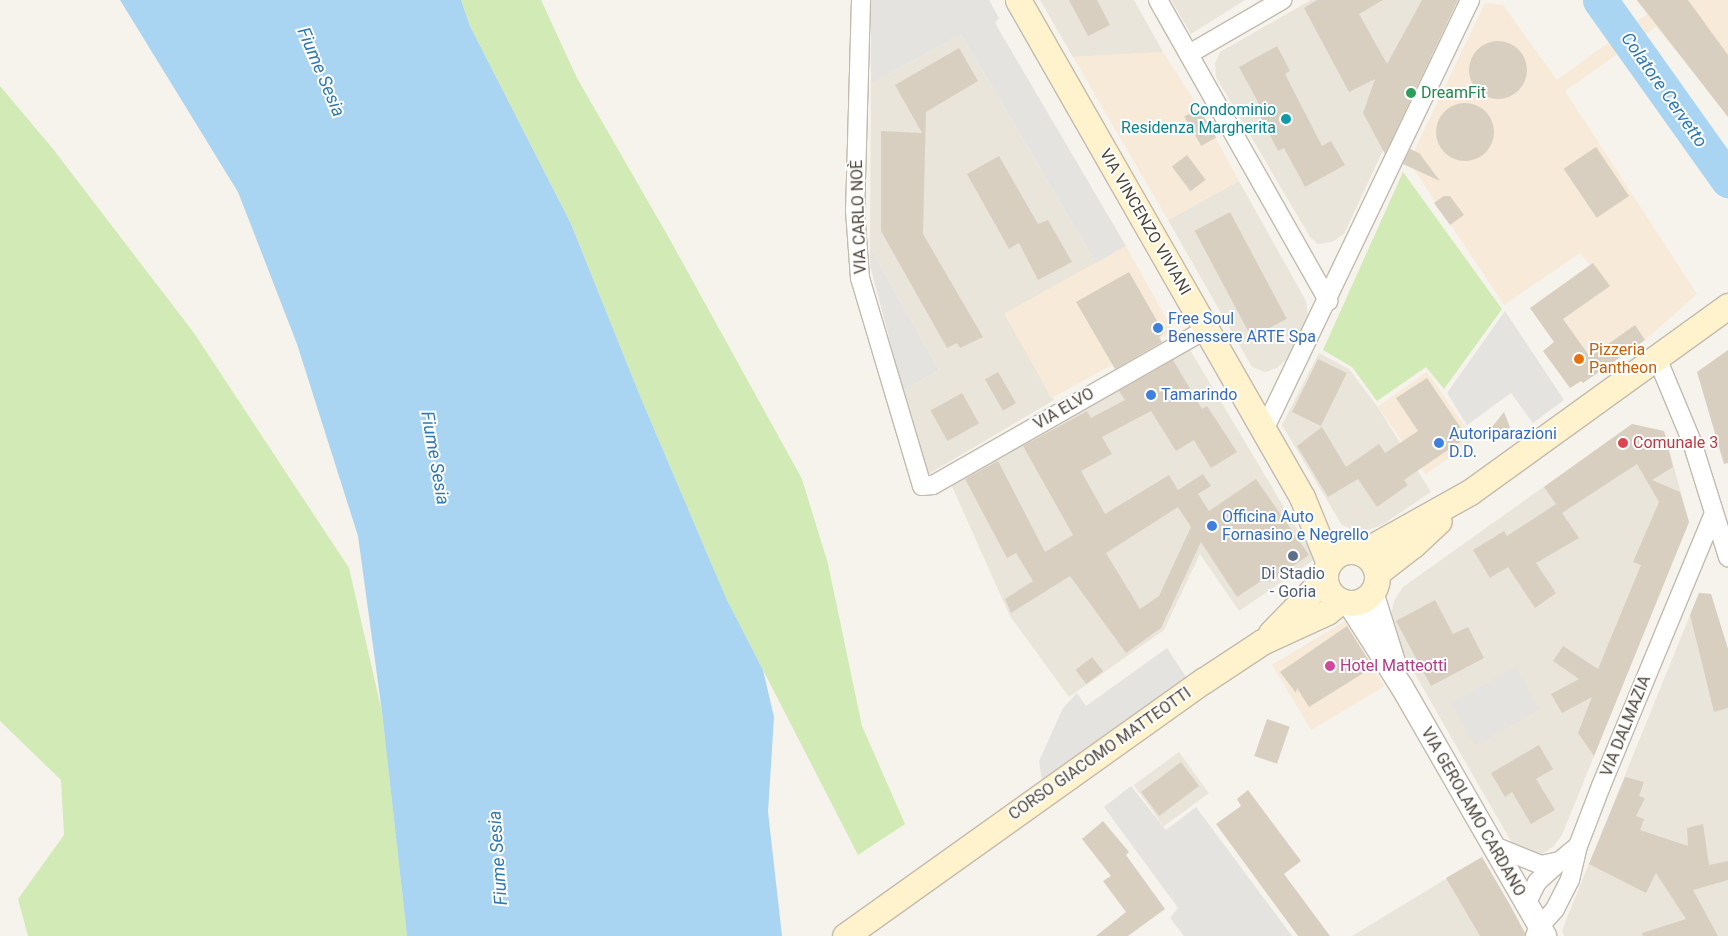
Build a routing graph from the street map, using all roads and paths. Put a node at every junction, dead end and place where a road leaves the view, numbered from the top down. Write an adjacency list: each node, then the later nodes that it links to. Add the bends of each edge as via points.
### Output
1 (861, 0): 12 (street, VIA CARLO NOÈ, via 855,210 860,278)
2 (1018, 0): 9 (main road, VIA VINCENZO VIVIANI)
3 (1158, 0): 6 (street)
4 (1282, 0): 6 (street)
5 (1470, 0): 7 (street)
6 (1189, 54): 7 (street)
7 (1328, 300): 11 (street)
8 (1728, 306): 10 (main road, CORSO GIACOMO MATTEOTTI)
9 (1206, 328): 11 (main road, VIA VINCENZO VIVIANI); 12 (street, VIA ELVO, via 933,485)
10 (1657, 358): 13 (main road, CORSO GIACOMO MATTEOTTI); 14 (street, via 1692,442)
11 (1264, 430): 16 (main road, VIA VINCENZO VIVIANI)
12 (922, 486)
13 (1470, 492): 16 (main road, CORSO GIACOMO MATTEOTTI); 17 (main road, CORSO GIACOMO MATTEOTTI)
14 (1714, 513): 15 (street); 22 (street, VIA DALMAZIA)
15 (1728, 557)
16 (1341, 560): 17 (main road, via 1371,561); 18 (main road, via 1328,590); 19 (main road, CORSO GIACOMO MATTEOTTI)
17 (1374, 582): 18 (main road, via 1360,601); 20 (street, VIA GEROLAMO CARDANO)
18 (1345, 602): 19 (main road, CORSO GIACOMO MATTEOTTI); 20 (street, VIA GEROLAMO CARDANO)
19 (1262, 642): 26 (main road, CORSO GIACOMO MATTEOTTI)
20 (1402, 687): 21 (street, VIA GEROLAMO CARDANO)
21 (1492, 846): 23 (street, via 1541,865); 24 (street, VIA GEROLAMO CARDANO)
22 (1578, 846): 23 (street); 25 (street, VIA DALMAZIA, via 1570,880)
23 (1560, 861): 24 (street, via 1537,882)
24 (1526, 904): 25 (street, VIA GEROLAMO CARDANO)
25 (1540, 933)
26 (845, 936)

